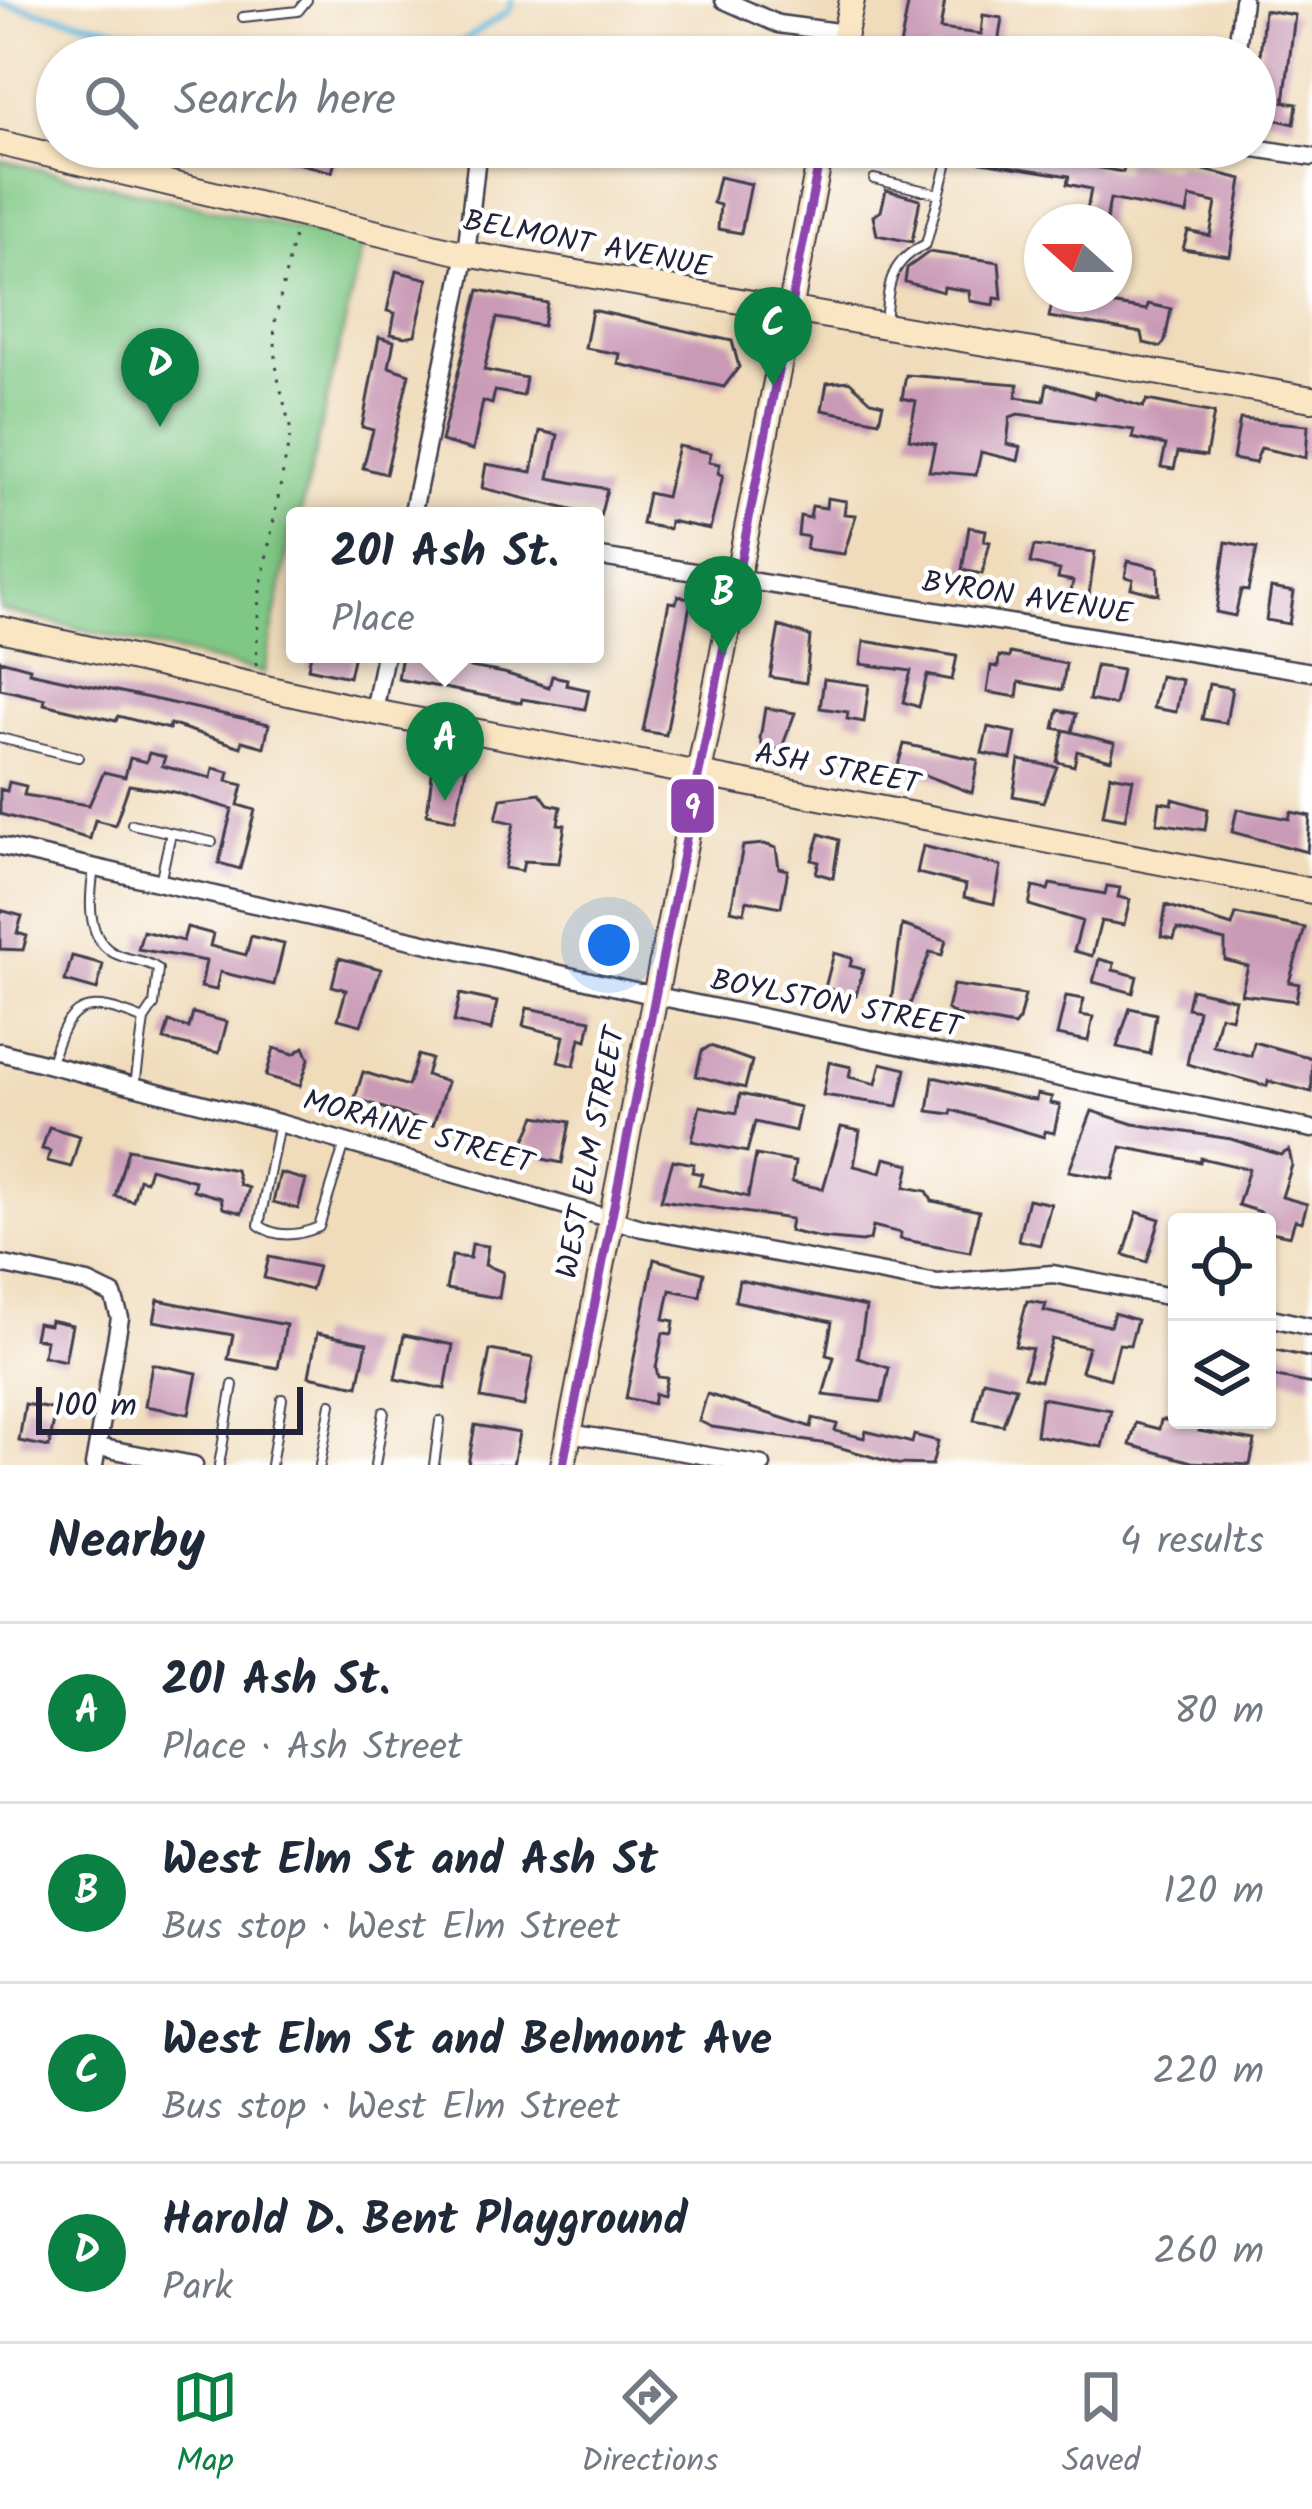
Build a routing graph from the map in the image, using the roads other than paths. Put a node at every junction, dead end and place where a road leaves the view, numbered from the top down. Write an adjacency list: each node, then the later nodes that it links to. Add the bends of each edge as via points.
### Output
1 (307, 0): 5 (lane, via 298,11)
2 (724, 0): 6 (street)
3 (852, 0): 7 (street)
4 (1243, 0): 8 (street)
5 (243, 17)
6 (815, 36)
7 (844, 36)
8 (1239, 36)
9 (0, 143): 11 (street, BELMONT AVENUE)
10 (1276, 151): 12 (street)
11 (36, 152)
12 (1312, 157)
13 (101, 168): 19 (street, BELMONT AVENUE)
14 (476, 168): 19 (street)
15 (818, 168): 20 (street, WEST ELM STREET)
16 (946, 168): 18 (lane)
17 (874, 179): 18 (lane)
18 (939, 194): 21 (lane, via 926,244 900,256 890,274)
19 (466, 254): 20 (street, BELMONT AVENUE); 23 (street)
20 (789, 314): 21 (street, BELMONT AVENUE); 25 (street, WEST ELM STREET)
21 (885, 330): 22 (street, BELMONT AVENUE)
22 (1312, 399)
23 (414, 507)
24 (604, 557): 25 (street, BYRON AVENUE)
25 (734, 579): 28 (street, BYRON AVENUE); 32 (street, WEST ELM STREET)
26 (0, 629): 29 (street, ASH STREET)
27 (383, 663): 29 (street)
28 (1312, 672)
29 (374, 712): 32 (street, ASH STREET)
30 (0, 738): 31 (lane)
31 (78, 757)
32 (694, 774): 39 (street, ASH STREET); 40 (street, WEST ELM STREET)
33 (132, 824): 34 (lane)
34 (171, 833): 35 (lane); 38 (lane)
35 (212, 842)
36 (0, 846): 37 (street, BOYLSTON STREET)
37 (94, 868): 38 (street, BOYLSTON STREET); 41 (lane, via 99,940 158,969)
38 (160, 883): 40 (street, BOYLSTON STREET)
39 (1312, 891)
40 (652, 995): 46 (street, BOYLSTON STREET); 48 (street, WEST ELM STREET)
41 (144, 1020): 43 (lane, via 92,1004 72,1013); 44 (lane)
42 (0, 1052): 43 (street, MORAINE STREET)
43 (51, 1065): 44 (street, MORAINE STREET)
44 (135, 1085): 45 (street, MORAINE STREET)
45 (279, 1123): 47 (street, MORAINE STREET); 47 (lane, via 264,1230 298,1235 319,1227)
46 (1312, 1129)
47 (345, 1141): 48 (street, MORAINE STREET)
48 (610, 1217): 50 (street, MORAINE STREET, via 938,1283 1053,1274); 58 (street, WEST ELM STREET)
49 (0, 1264): 59 (street, via 113,1295 120,1318)
50 (1168, 1296)
51 (1276, 1319): 52 (street)
52 (1312, 1327)
53 (233, 1385): 61 (lane)
54 (282, 1400): 62 (lane)
55 (332, 1403): 63 (lane)
56 (384, 1412): 64 (lane)
57 (440, 1420): 65 (lane)
58 (569, 1433): 66 (street, WEST ELM STREET); 67 (street)
59 (96, 1456): 60 (street)
60 (194, 1465)
61 (218, 1465)
62 (271, 1465)
63 (320, 1465)
64 (375, 1465)
65 (434, 1465)
66 (563, 1465)
67 (762, 1465)

